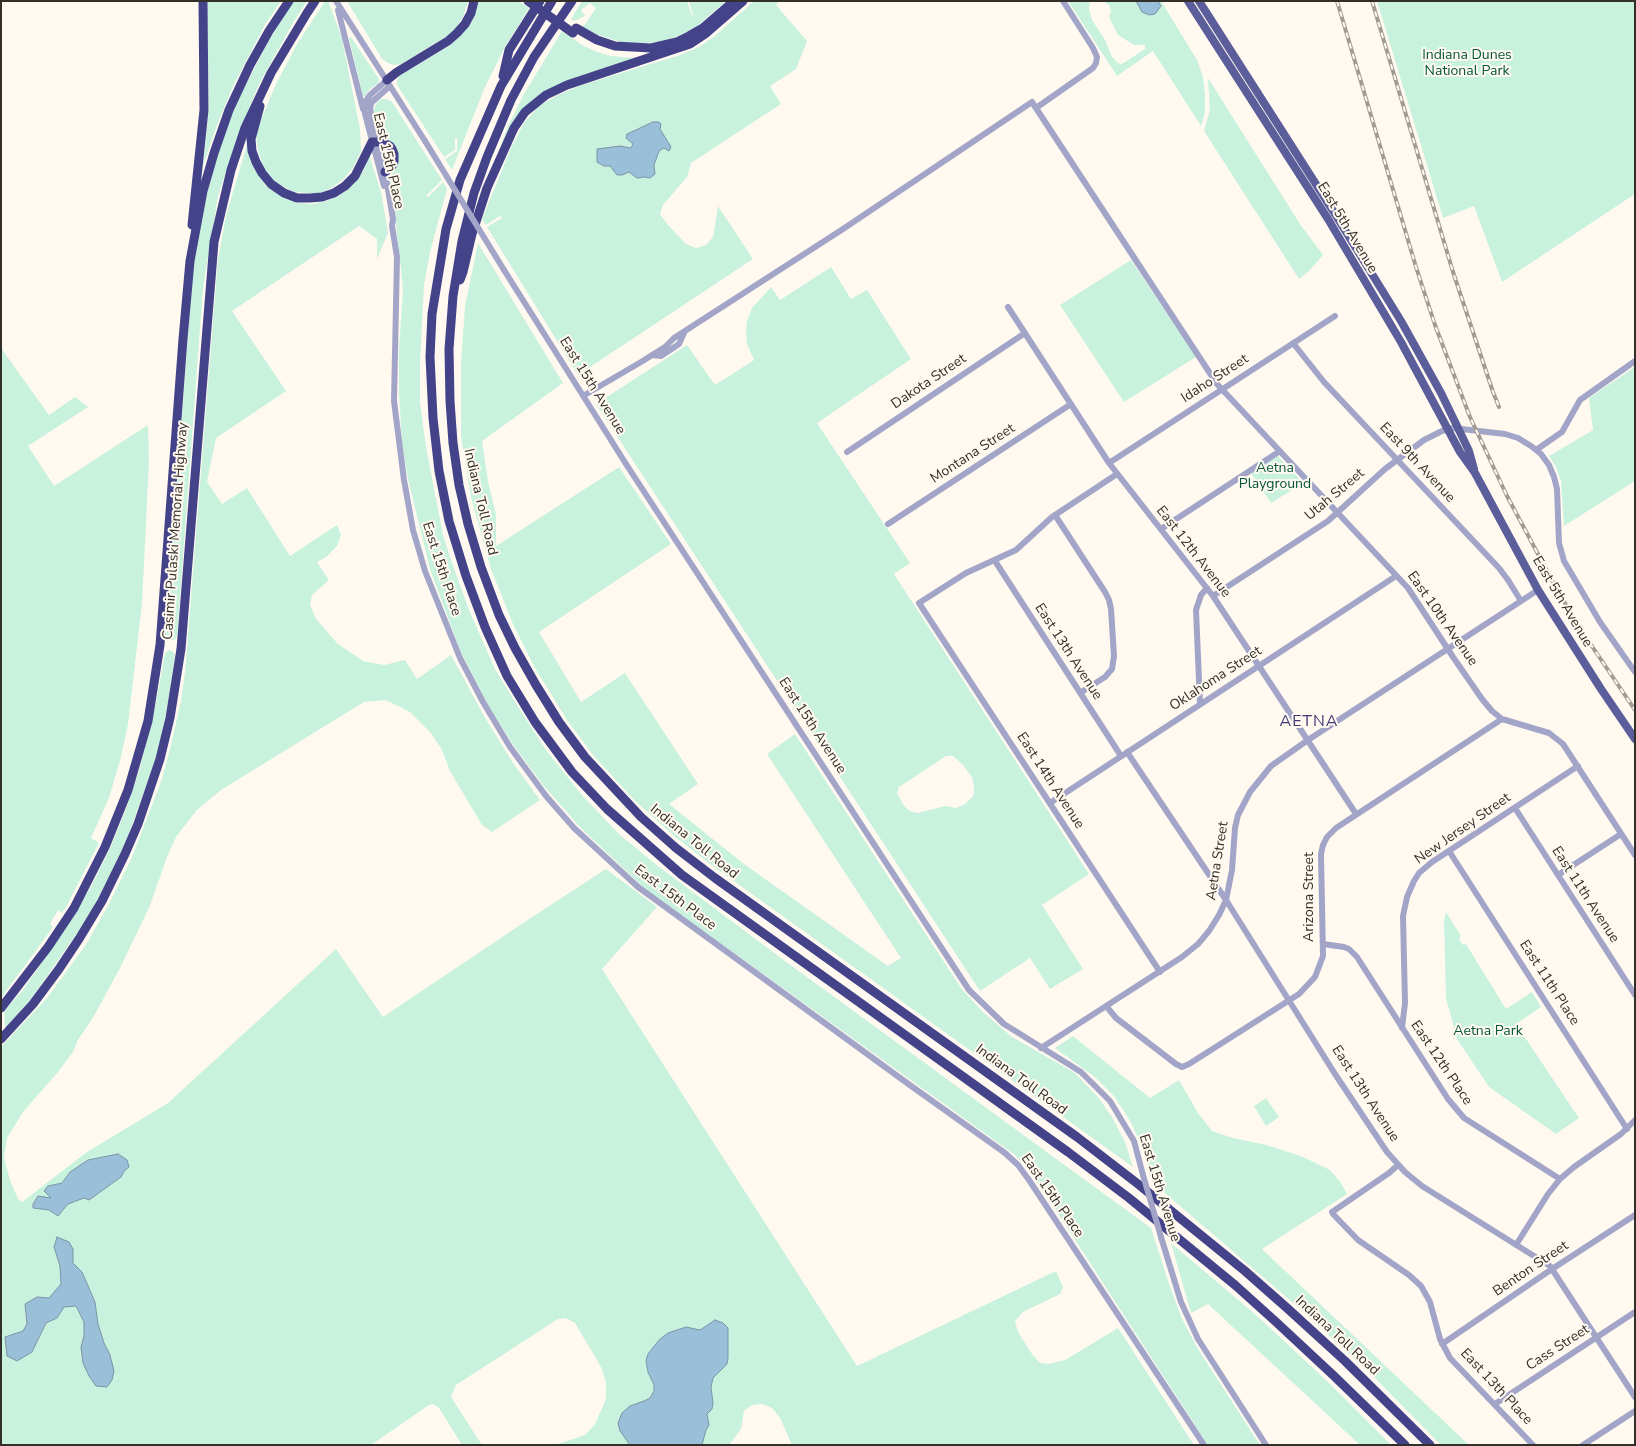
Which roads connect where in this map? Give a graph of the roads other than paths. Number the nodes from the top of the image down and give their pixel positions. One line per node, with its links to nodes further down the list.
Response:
1 (203, 1): 25 (highway)
2 (289, 1): 25 (highway, Casimir Pulaski Memorial Highway)
3 (315, 1): 17 (highway, Casimir Pulaski Memorial Highway)
4 (336, 1): 18 (street, East 15th Avenue); 21 (street)
5 (474, 1): 18 (highway)
6 (528, 1): 15 (highway, bridge)
7 (539, 1): 15 (highway); 19 (highway)
8 (552, 1): 19 (highway)
9 (572, 1): 26 (highway, Indiana Toll Road)
10 (734, 1): 15 (highway)
11 (743, 1): 16 (highway)
12 (1063, 1): 20 (street)
13 (1188, 1): 38 (main road, East 5th Avenue)
14 (1199, 1): 37 (main road, East 5th Avenue)
15 (574, 30): 16 (highway)
16 (673, 50): 26 (highway)
17 (271, 73): 22 (highway); 82 (highway, Casimir Pulaski Memorial Highway)
18 (389, 83): 21 (street, East 15th Place); 22 (street, East 15th Place); 35 (street, East 15th Avenue, bridge)
19 (500, 86): 99 (highway)
20 (1036, 108): 30 (street); 34 (street, East 10th Avenue)
21 (364, 110): 22 (street, East 15th Place)
22 (374, 142): 23 (street, East 15th Place); 23 (highway); 24 (street, East 15th Place)
23 (385, 172): 24 (street, East 15th Place)
24 (392, 226): 97 (street, East 15th Place)
25 (190, 261): 80 (highway, Casimir Pulaski Memorial Highway)
26 (453, 296): 100 (highway, Indiana Toll Road)
27 (1008, 307): 29 (street, East 12th Avenue)
28 (1335, 316): 31 (street, Idaho Street)
29 (1025, 333): 36 (street, East 12th Avenue); 41 (street, Dakota Street)
30 (683, 336): 32 (street); 32 (street)
31 (1293, 343): 34 (street, Idaho Street); 42 (street, East 9th Avenue)
32 (652, 356): 35 (street)
33 (1635, 361): 39 (street)
34 (1222, 389): 40 (street, East 10th Avenue); 43 (street, Idaho Street)
35 (583, 396): 83 (street, East 15th Avenue)
36 (1071, 404): 43 (street, East 12th Avenue); 48 (street, Montana Street)
37 (1458, 428): 38 (street, Utah Street); 39 (street, Utah Street); 44 (main road, East 5th Avenue)
38 (1448, 429): 42 (street, Utah Street); 44 (main road, East 5th Avenue)
39 (1536, 450): 58 (street)
40 (1280, 451): 46 (street, East 10th Avenue); 49 (street)
41 (847, 452)
42 (1397, 459): 46 (street, Utah Street); 55 (street, East 9th Avenue)
43 (1109, 463): 45 (street, East 12th Avenue)
44 (1475, 473): 53 (main road, East 5th Avenue)
45 (1117, 474): 47 (street); 49 (street, East 12th Avenue)
46 (1337, 513): 51 (street, East 10th Avenue); 54 (street, Utah Street)
47 (1055, 515): 50 (street); 59 (street)
48 (888, 524)
49 (1161, 529): 52 (street, East 12th Avenue)
50 (995, 561): 59 (street, East 13th Avenue); 67 (street, East 14th Avenue)
51 (1396, 576): 56 (street, East 10th Avenue); 57 (street, Oklahoma Street)
52 (1207, 588): 54 (street, East 12th Avenue); 60 (street)
53 (1538, 590): 55 (street, Aetna Street); 62 (main road, East 5th Avenue)
54 (1213, 596): 57 (street, East 12th Avenue)
55 (1521, 601): 56 (street, Aetna Street)
56 (1448, 650): 61 (street, East 10th Avenue); 63 (street, Aetna Street)
57 (1259, 666): 60 (street, Oklahoma Street); 63 (street, East 12th Avenue)
58 (1635, 672)
59 (1080, 693): 65 (street, East 13th Avenue)
60 (1200, 704): 64 (street, Oklahoma Street)
61 (1502, 719): 66 (street, East 10th Avenue); 69 (street, Arizona Street)
62 (1635, 739)
63 (1308, 740): 69 (street, East 12th Avenue); 74 (street, Aetna Street)
64 (1127, 752): 65 (street, Oklahoma Street); 74 (street, East 13th Avenue)
65 (1121, 756): 67 (street, Oklahoma Street)
66 (1578, 766): 68 (street, New Jersey Street); 70 (street, East 10th Avenue)
67 (1050, 802): 76 (street, East 14th Avenue)
68 (1515, 808): 71 (street, New Jersey Street); 73 (street, East 11th Avenue)
69 (1356, 814): 75 (street, Arizona Street)
70 (1621, 834): 72 (street, East 10th Avenue); 73 (street)
71 (1450, 851): 81 (street, New Jersey Street); 85 (street, East 11th Place)
72 (1635, 856)
73 (1558, 875): 77 (street, East 11th Avenue)
74 (1226, 900): 76 (street, Aetna Street); 78 (street, East 13th Avenue)
75 (1323, 944): 78 (street, Arizona Street); 81 (street, East 12th Place)
76 (1160, 972): 79 (street, Aetna Street)
77 (1635, 995)
78 (1289, 1000): 79 (street, Arizona Street); 86 (street, East 13th Avenue)
79 (1107, 1007): 83 (street, Aetna Street)
80 (2, 1008)
81 (1402, 1028): 87 (street, East 12th Place)
82 (1, 1039)
83 (1042, 1048): 98 (street, East 15th Avenue, bridge)
84 (1635, 1120): 85 (street)
85 (1627, 1129): 87 (street)
86 (1398, 1165): 89 (street, East 13th Avenue); 93 (street, East 13th Place)
87 (1560, 1179): 89 (street)
88 (1635, 1215): 90 (street, Benton Street)
89 (1516, 1245): 90 (street, East 13th Avenue)
90 (1552, 1269): 92 (street, East 13th Avenue); 93 (street, Benton Street)
91 (1635, 1312): 92 (street, Cass Street)
92 (1596, 1337): 94 (street, East 13th Avenue); 95 (street, Cass Street)
93 (1442, 1344): 95 (street, East 13th Place)
94 (1635, 1397)
95 (1494, 1404): 101 (street, East 13th Place)
96 (1635, 1411): 102 (street)
97 (1204, 1445)
98 (1266, 1445)
99 (1405, 1445)
100 (1430, 1445)
101 (1533, 1445)
102 (1583, 1445)

